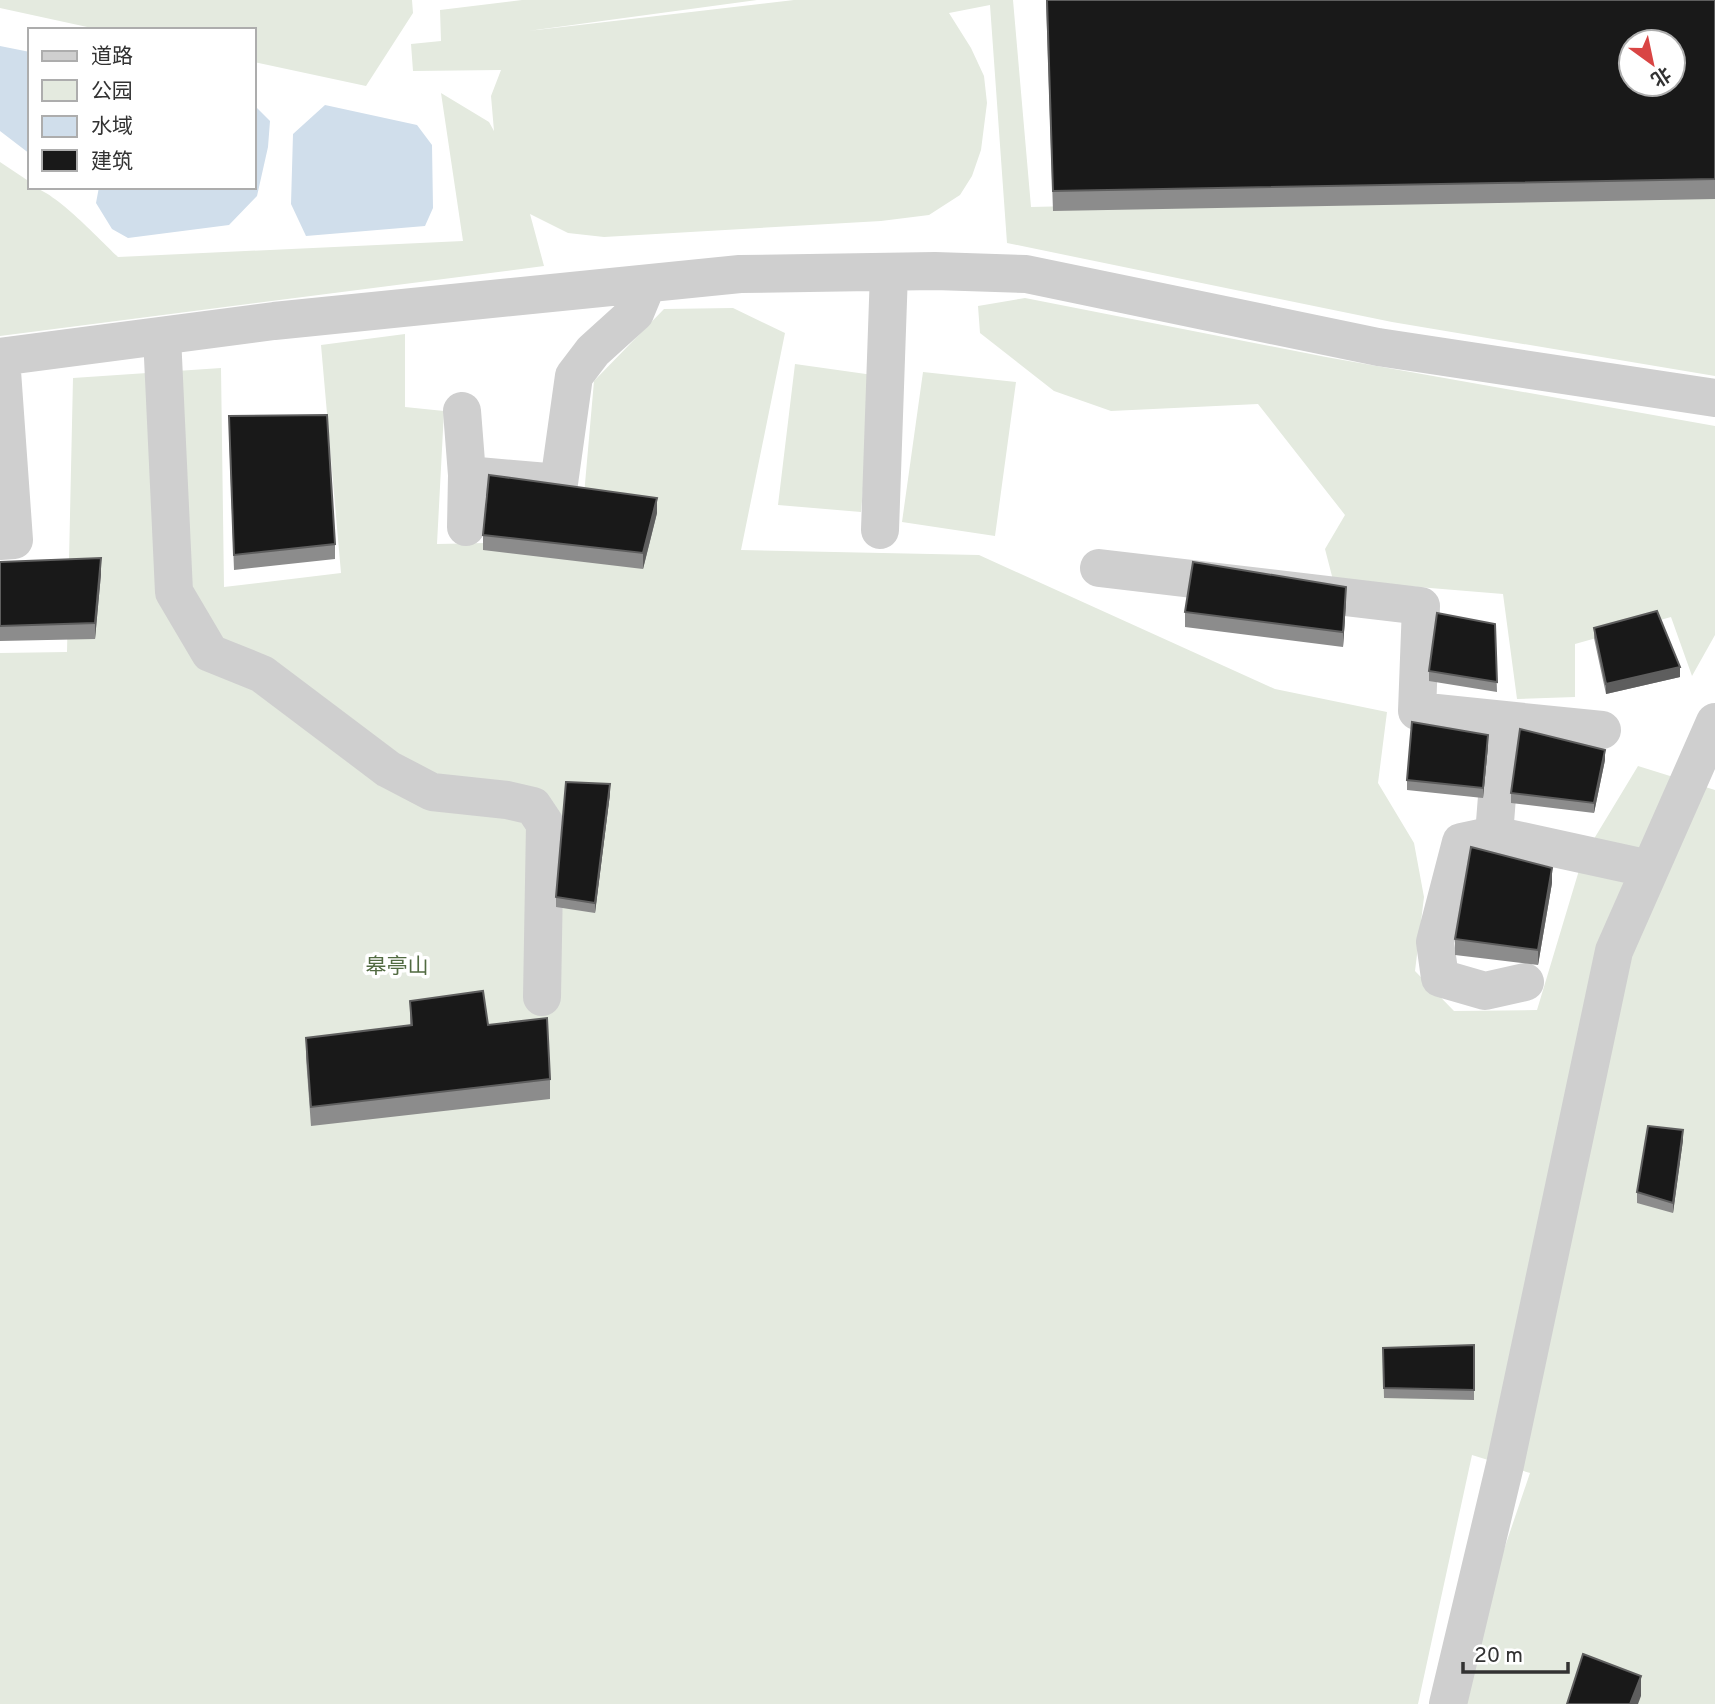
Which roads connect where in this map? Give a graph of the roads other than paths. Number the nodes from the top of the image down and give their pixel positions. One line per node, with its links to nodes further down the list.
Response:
1 (889, 272): 2 (street); 5 (street); 9 (street)
2 (647, 284): 3 (street); 7 (street)
3 (162, 336): 4 (street); 18 (street)
4 (0, 357): 10 (street)
5 (1715, 398)
6 (462, 411): 7 (street)
7 (467, 475): 8 (street)
8 (466, 527)
9 (880, 530)
10 (0, 541)
11 (1099, 568): 12 (street)
12 (1503, 720): 14 (street); 15 (street)
13 (1715, 722): 16 (street)
14 (1602, 730)
15 (1494, 835): 16 (street); 17 (street)
16 (1650, 869): 19 (street)
17 (1525, 982)
18 (542, 997)
19 (1448, 1704)

